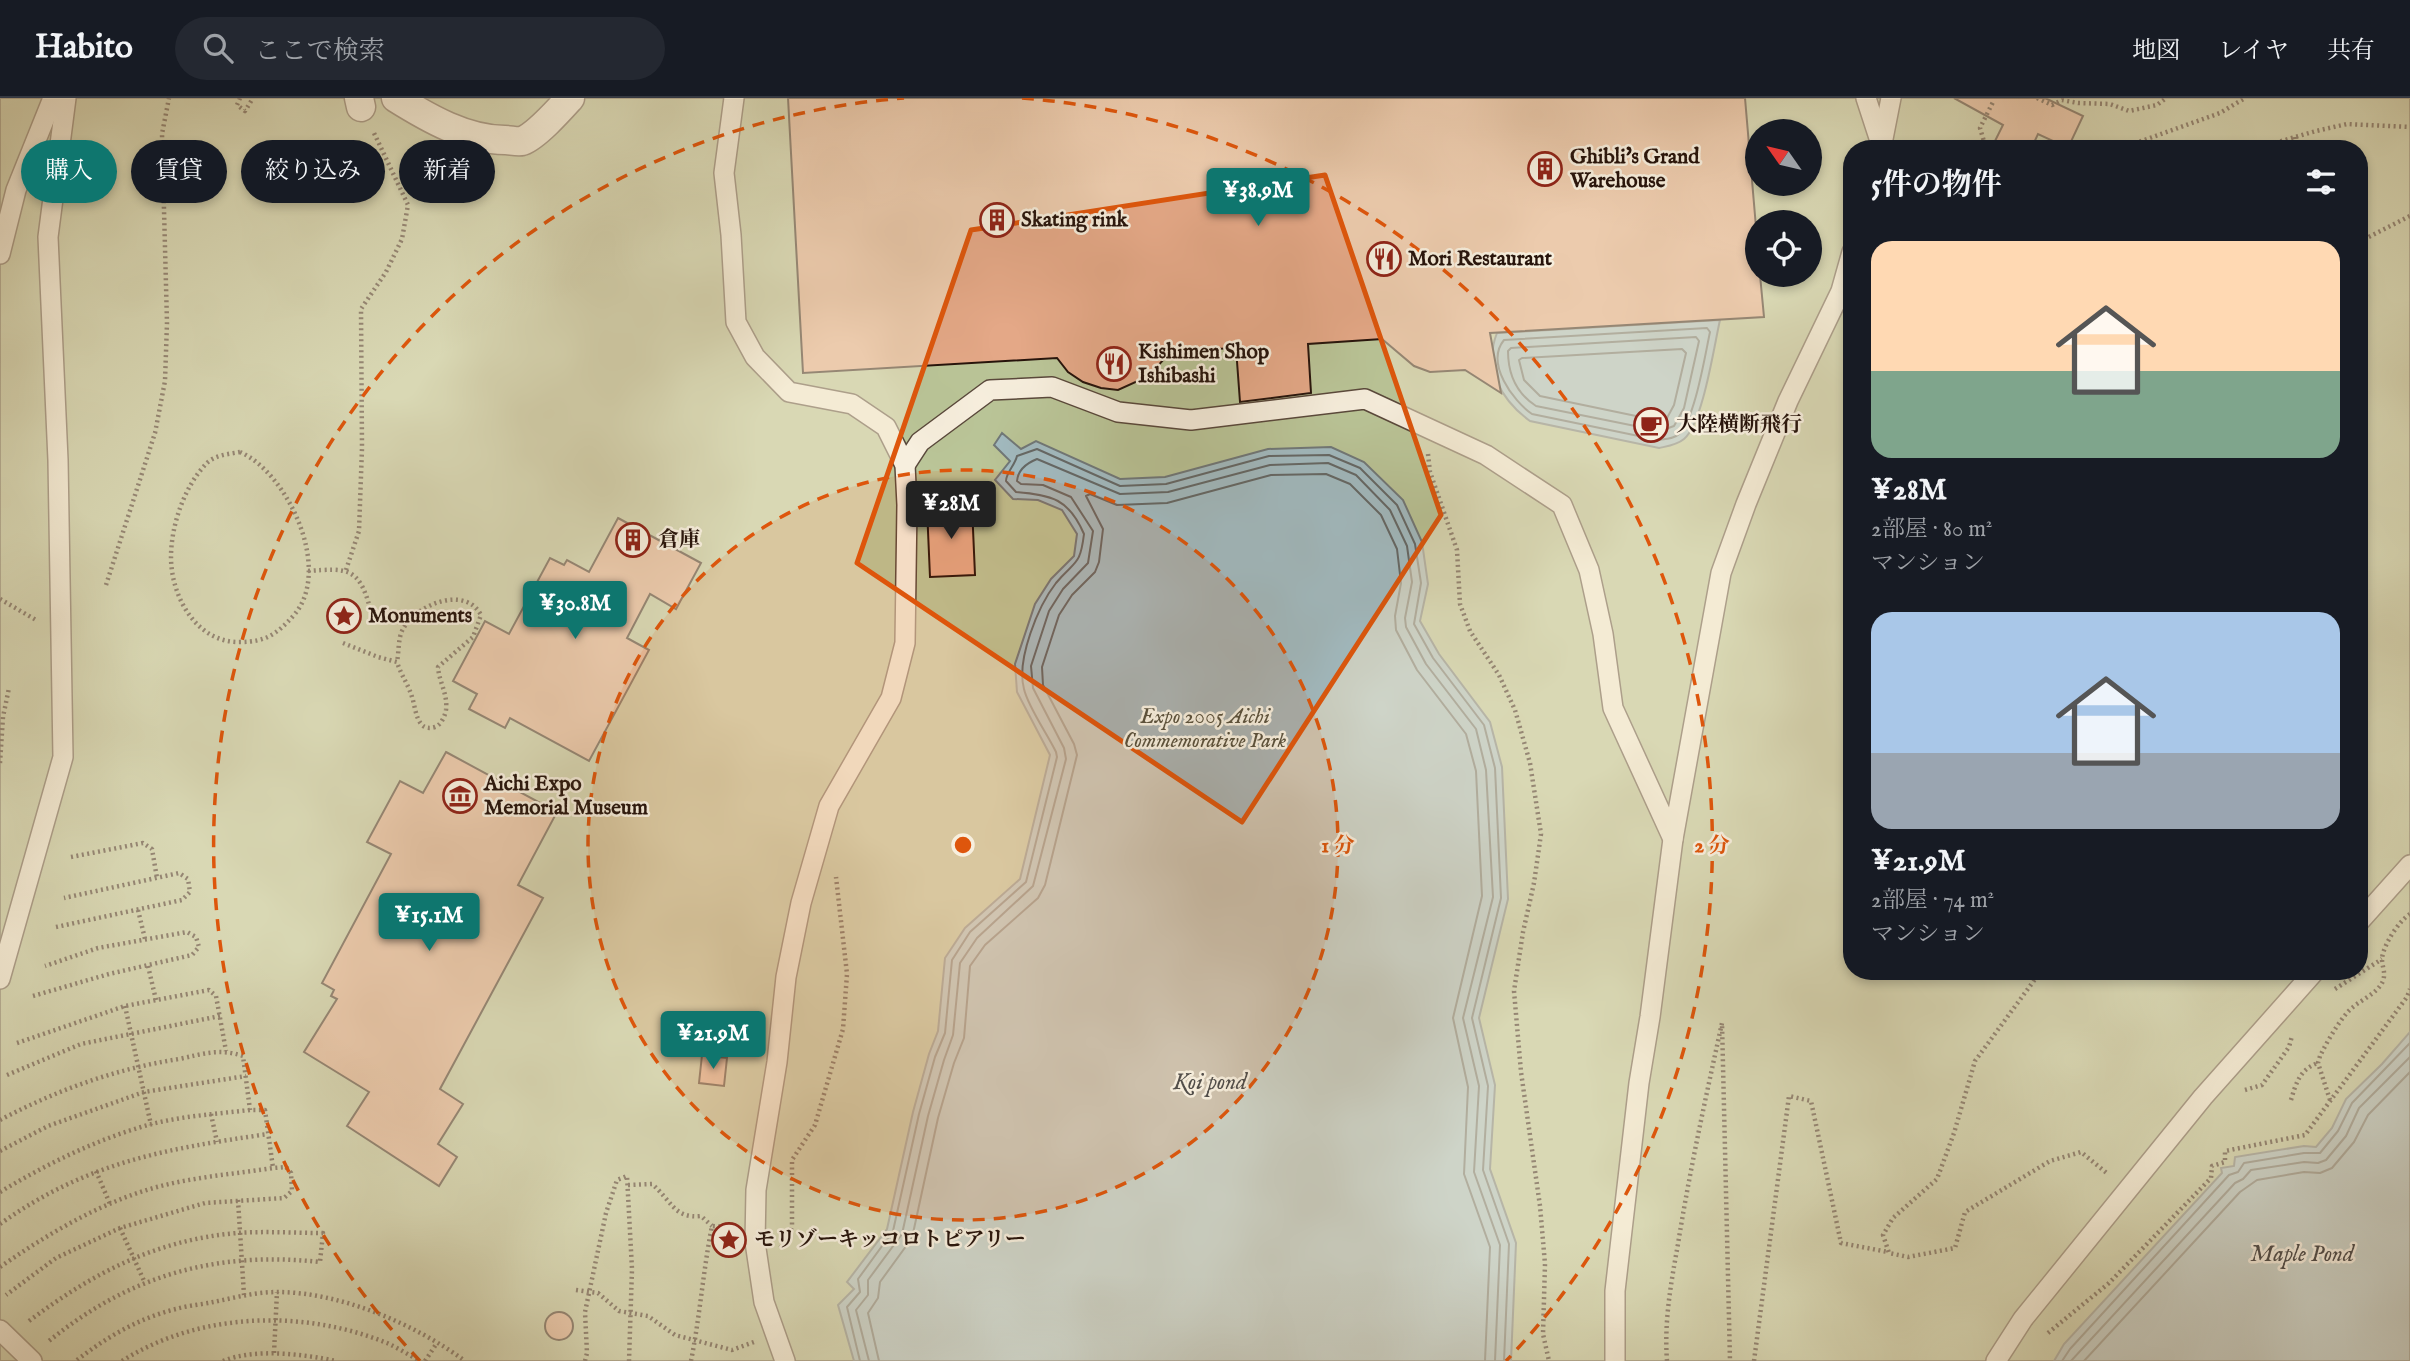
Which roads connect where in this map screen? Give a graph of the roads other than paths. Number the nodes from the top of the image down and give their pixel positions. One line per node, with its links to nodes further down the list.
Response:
1 (53, 98): 10 (lane)
2 (66, 98): 16 (lane)
3 (396, 98): 4 (street)
4 (570, 98)
5 (734, 98): 12 (lane)
6 (1867, 98): 8 (lane)
7 (1891, 98): 9 (lane)
8 (1879, 140)
9 (1882, 140)
10 (0, 254)
11 (1843, 281): 13 (lane)
12 (905, 465): 13 (lane); 20 (lane)
13 (1673, 839): 21 (lane)
14 (2410, 865): 15 (lane)
15 (2368, 912)
16 (0, 979)
17 (2307, 980): 22 (lane)
18 (0, 1330): 19 (lane)
19 (32, 1361)
20 (785, 1361)
21 (1615, 1361)
22 (1996, 1361)

